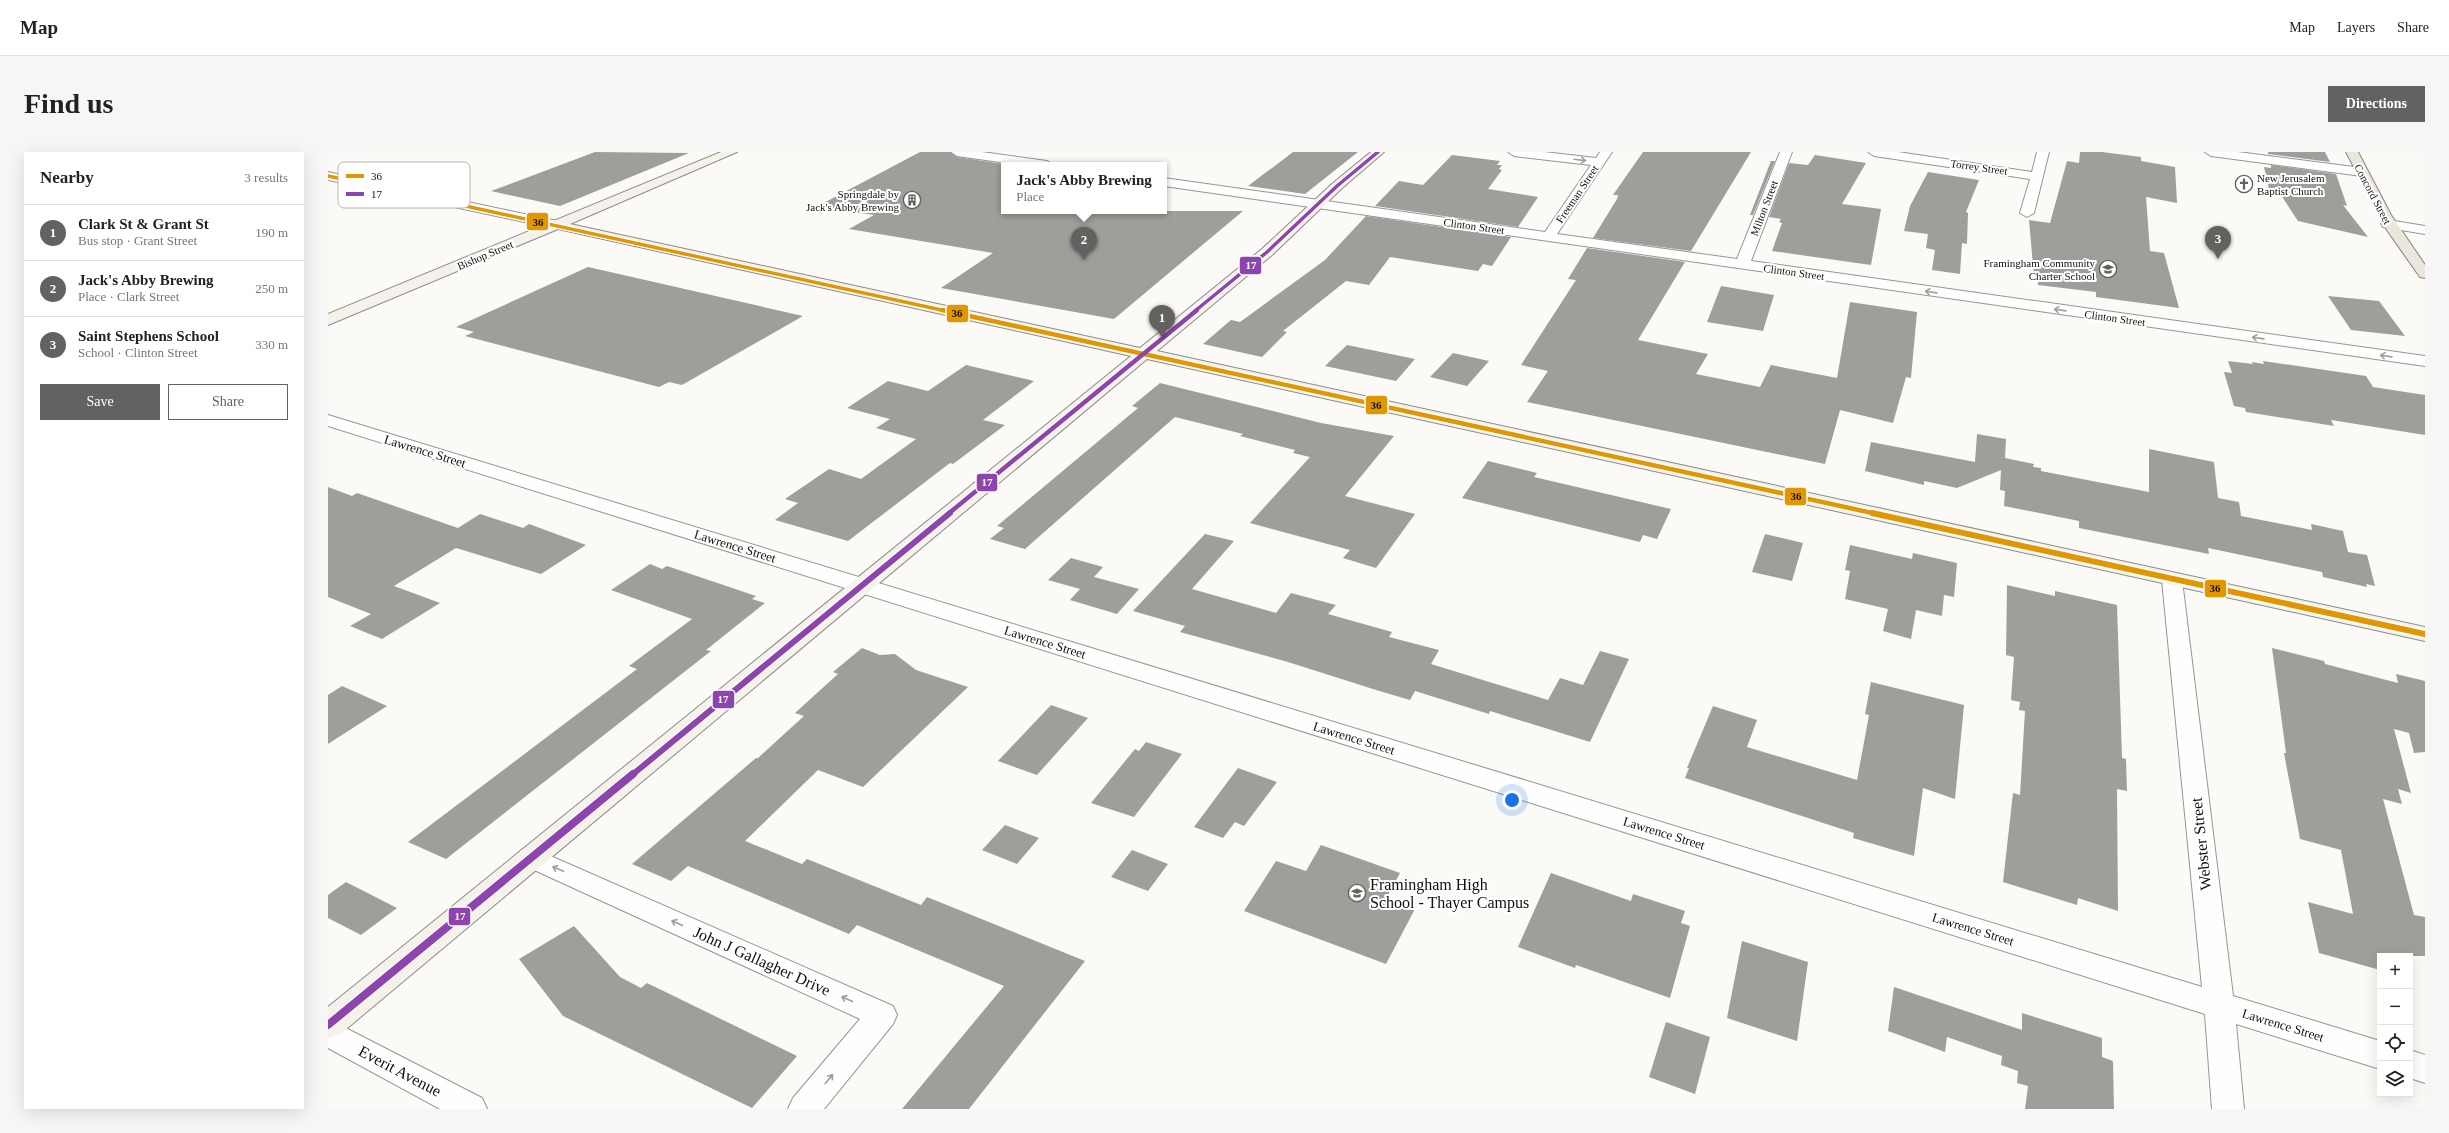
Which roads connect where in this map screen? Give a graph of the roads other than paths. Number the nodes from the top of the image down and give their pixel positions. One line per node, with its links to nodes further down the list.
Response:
1 (731, 152): 21 (street, Bishop Street)
2 (957, 152): 11 (street)
3 (1378, 152): 17 (street)
4 (1514, 152): 10 (street, one-way to 10)
5 (1786, 152): 24 (street, Milton Street)
6 (1874, 152): 14 (street, Torrey Street)
7 (2043, 152): 14 (street)
8 (2211, 152): 12 (street)
9 (2352, 152): 12 (main road, Concord Street)
10 (1602, 157): 23 (street, Freeman Street)
11 (1026, 162)
12 (2362, 172): 20 (main road, Concord Street)
13 (328, 176): 15 (street)
14 (2035, 176): 19 (street)
15 (338, 178)
16 (1167, 182): 17 (street, Clinton Street)
17 (1318, 204): 23 (street, Clinton Street); 27 (street)
18 (470, 206): 21 (street)
19 (2027, 213)
20 (2388, 224): 22 (street); 25 (main road, Concord Street)
21 (557, 225): 26 (street, Bishop Street); 27 (street)
22 (2425, 230)
23 (1548, 237): 24 (street, Clinton Street)
24 (1742, 265): 28 (street, Clinton Street, one-way to 24)
25 (2425, 274)
26 (328, 320)
27 (1142, 355): 30 (street); 31 (street)
28 (2425, 361)
29 (328, 420): 31 (street, Lawrence Street)
30 (2172, 580): 32 (street); 34 (street, Webster Street)
31 (862, 585): 33 (street); 34 (street, Lawrence Street)
32 (2425, 634)
33 (530, 857): 35 (street); 41 (street, John J Gallagher Drive, one-way to 33)
34 (2219, 1005): 37 (street, Lawrence Street); 42 (street, Webster Street)
35 (328, 1025)
36 (328, 1032): 40 (street, Everit Avenue)
37 (2377, 1054)
38 (2413, 1065): 39 (street)
39 (2425, 1069)
40 (471, 1109)
41 (804, 1109)
42 (2228, 1109)

